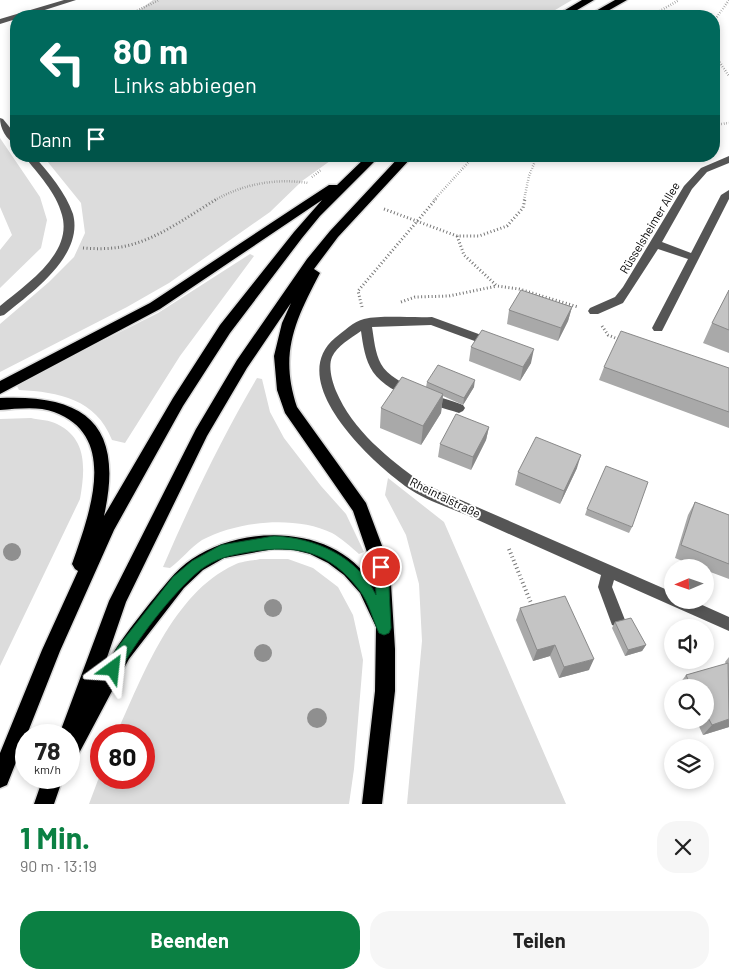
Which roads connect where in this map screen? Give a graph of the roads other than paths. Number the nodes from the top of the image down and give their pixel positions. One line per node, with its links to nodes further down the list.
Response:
1 (72, 0): 4 (street)
2 (589, 0): 5 (highway)
3 (622, 0): 6 (highway)
4 (40, 10)
5 (571, 10)
6 (603, 10)
7 (0, 122): 8 (street)
8 (10, 134)
9 (729, 159): 16 (street, Rüsselsheimer Allee)
10 (34, 162): 18 (street)
11 (368, 162): 13 (highway)
12 (401, 162): 15 (highway)
13 (356, 174): 23 (highway); 32 (highway)
14 (729, 193): 17 (street)
15 (334, 234): 31 (highway); 33 (highway)
16 (656, 244): 17 (street); 19 (street, Rüsselsheimer Allee)
17 (695, 258): 21 (street)
18 (0, 312)
19 (594, 312)
20 (365, 323): 22 (street); 25 (street); 26 (street, Rheintalstraße)
21 (658, 328)
22 (504, 348)
23 (0, 388)
24 (0, 404): 32 (highway)
25 (459, 408)
26 (609, 571): 27 (street, Rheintalstraße); 29 (street)
27 (664, 596)
28 (695, 609): 30 (street, Rheintalstraße)
29 (617, 620)
30 (729, 624)
31 (384, 628): 34 (highway); 36 (highway)
32 (51, 650): 35 (highway)
33 (73, 724)
34 (80, 731)
35 (0, 778)
36 (372, 804)

